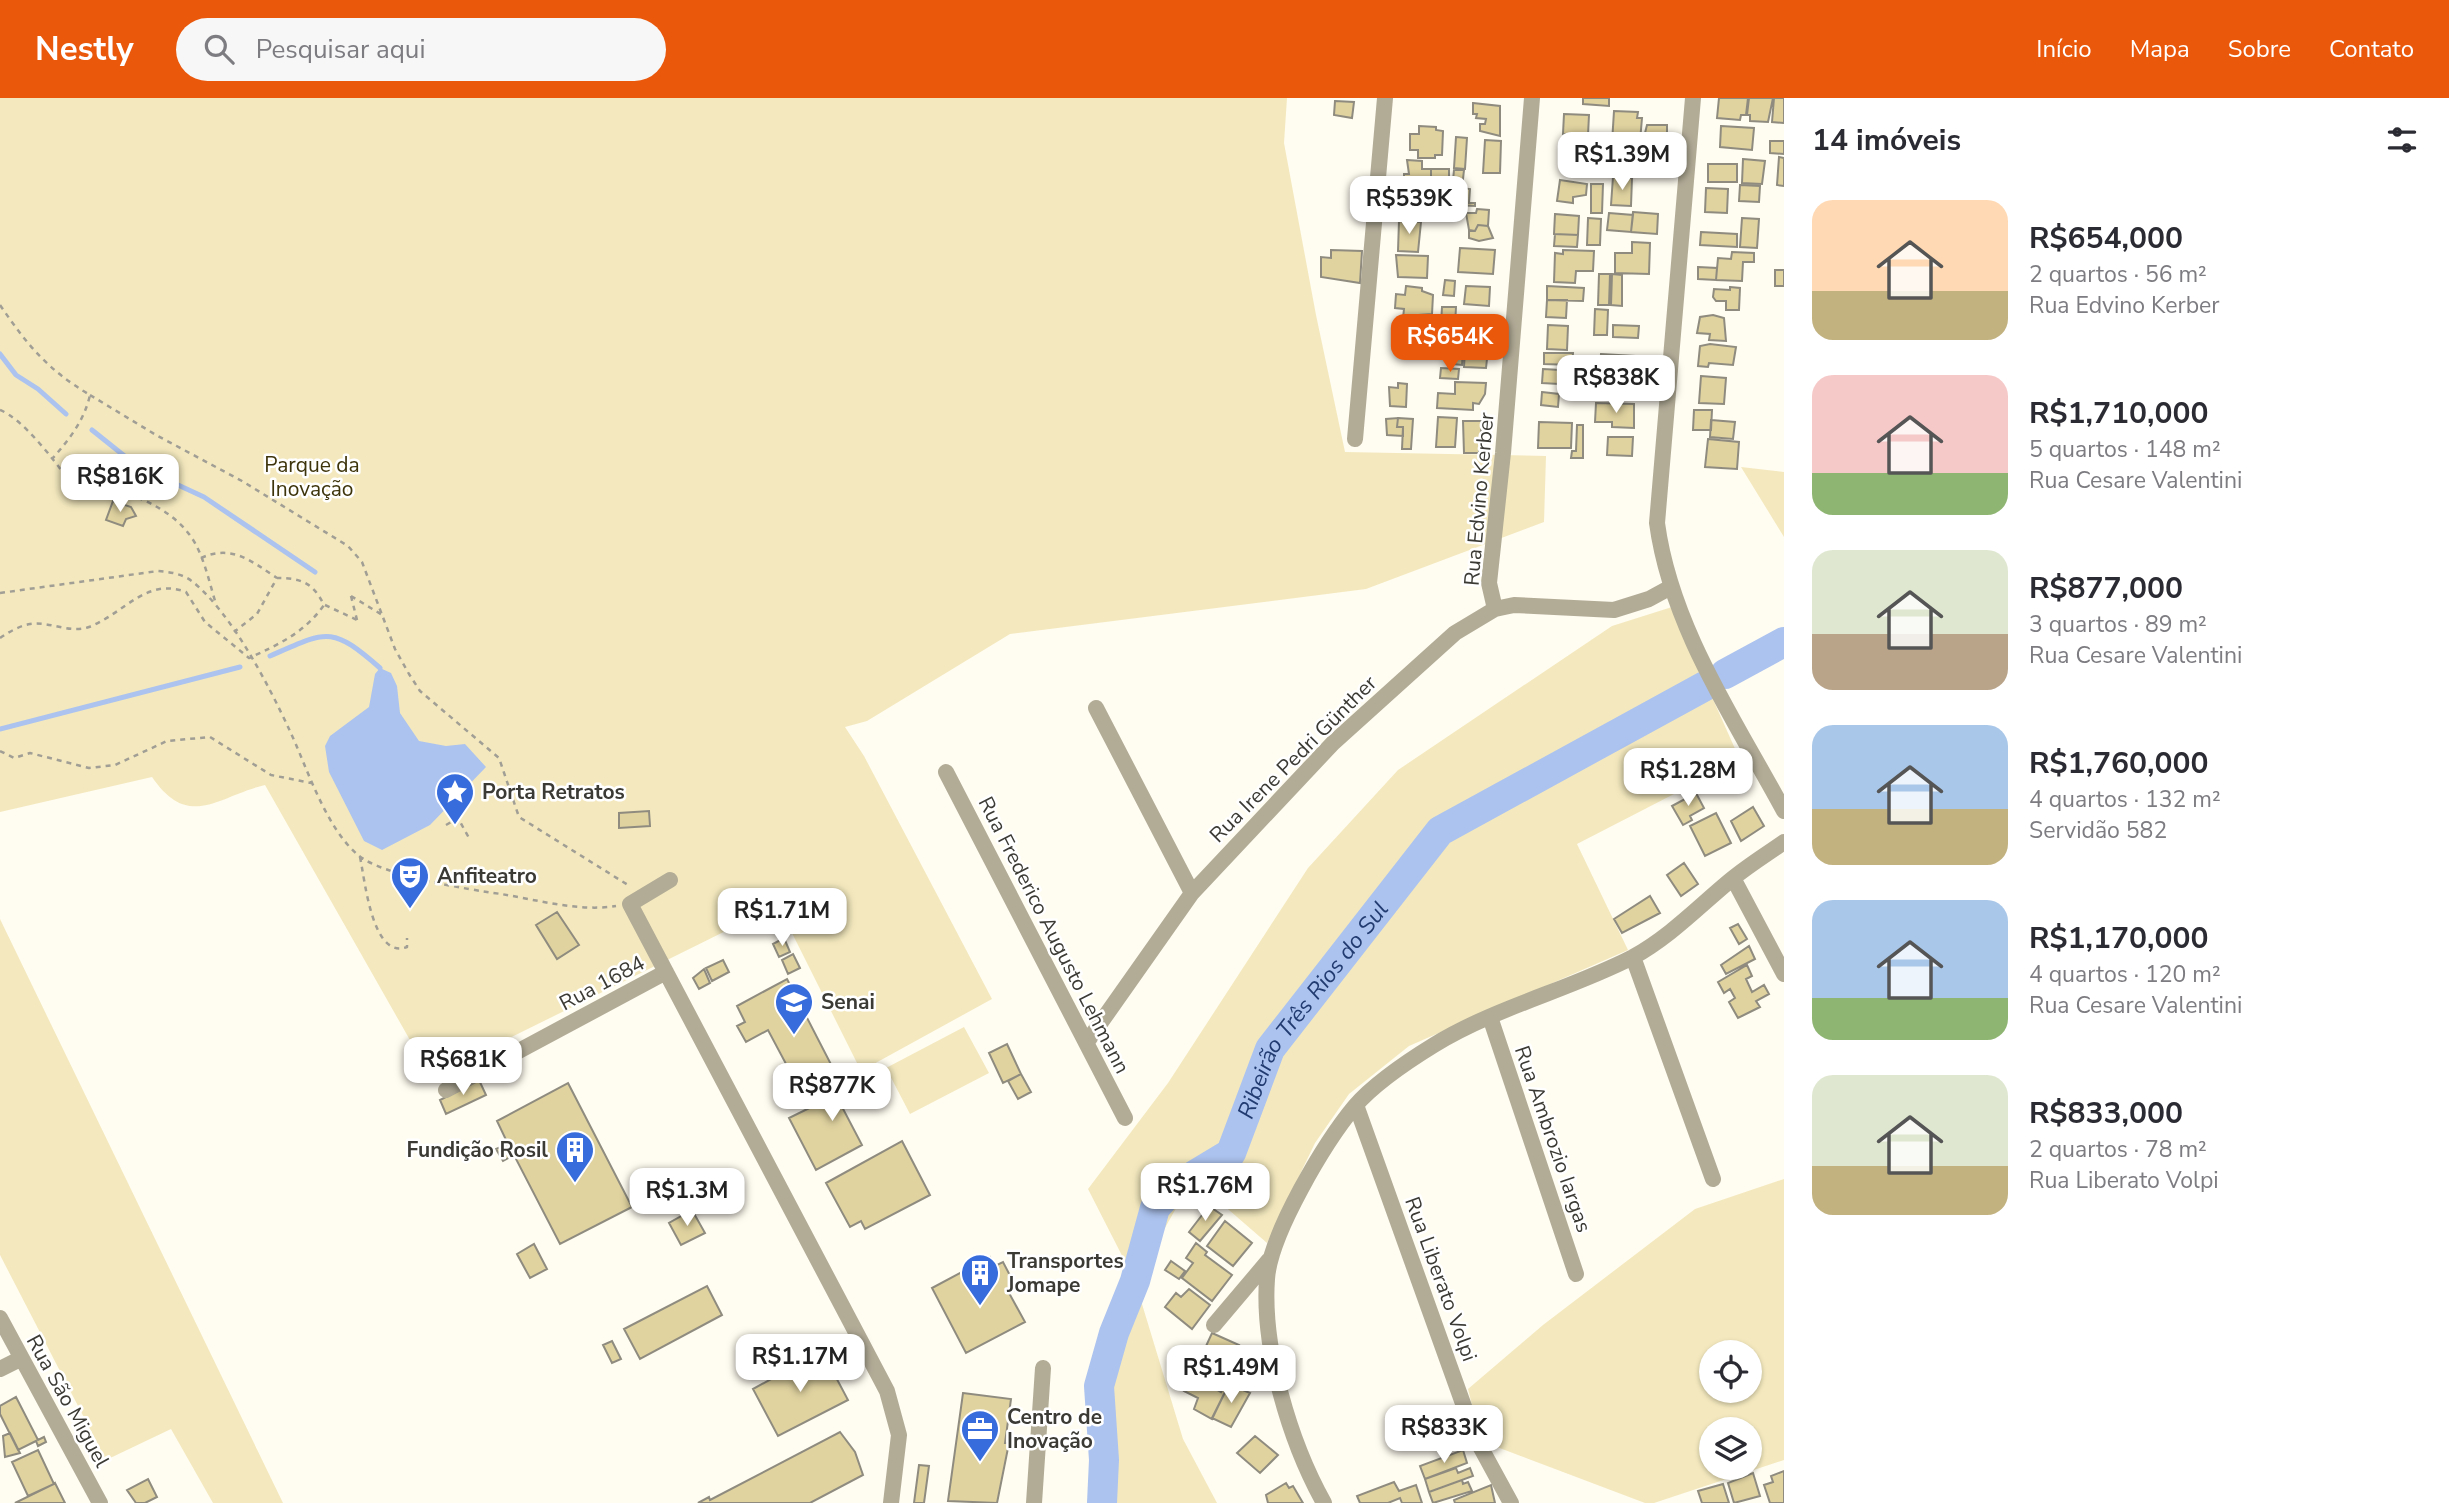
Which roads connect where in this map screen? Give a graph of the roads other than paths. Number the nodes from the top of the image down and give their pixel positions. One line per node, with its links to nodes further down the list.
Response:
1 (1385, 98): 4 (street)
2 (1532, 98): 6 (street, Rua Edvino Kerber)
3 (1693, 98): 5 (street)
4 (1355, 439)
5 (1671, 587): 6 (street, Rua Irene Pedri Günther); 9 (street)
6 (1495, 609): 13 (street, Rua Irene Pedri Günther)
7 (1097, 708): 13 (street)
8 (946, 772): 18 (street, Rua Frederico Augusto Lehmann)
9 (1784, 811)
10 (1784, 842): 11 (street)
11 (1732, 878): 14 (street); 16 (street)
12 (670, 880): 15 (street)
13 (1192, 893): 18 (street, Rua Irene Pedri Günther)
14 (1633, 957): 17 (street); 22 (street)
15 (666, 972): 19 (street, Rua 1684); 31 (street)
16 (1784, 974)
17 (1490, 1017): 20 (street); 24 (street, Rua Ambrozio Iargas)
18 (1087, 1042): 21 (street, Rua Frederico Augusto Lehmann)
19 (446, 1090)
20 (1356, 1105): 23 (street); 34 (street, Rua Liberato Volpi)
21 (1125, 1118)
22 (1713, 1179)
23 (1270, 1258): 26 (street); 33 (street)
24 (1576, 1274)
25 (0, 1318): 27 (street, Rua São Miguel)
26 (1214, 1325)
27 (20, 1359): 29 (street); 30 (street, Rua São Miguel)
28 (1044, 1368): 32 (street)
29 (0, 1369)
30 (100, 1503)
31 (891, 1503)
32 (1034, 1503)
33 (1324, 1503)
34 (1511, 1503)

